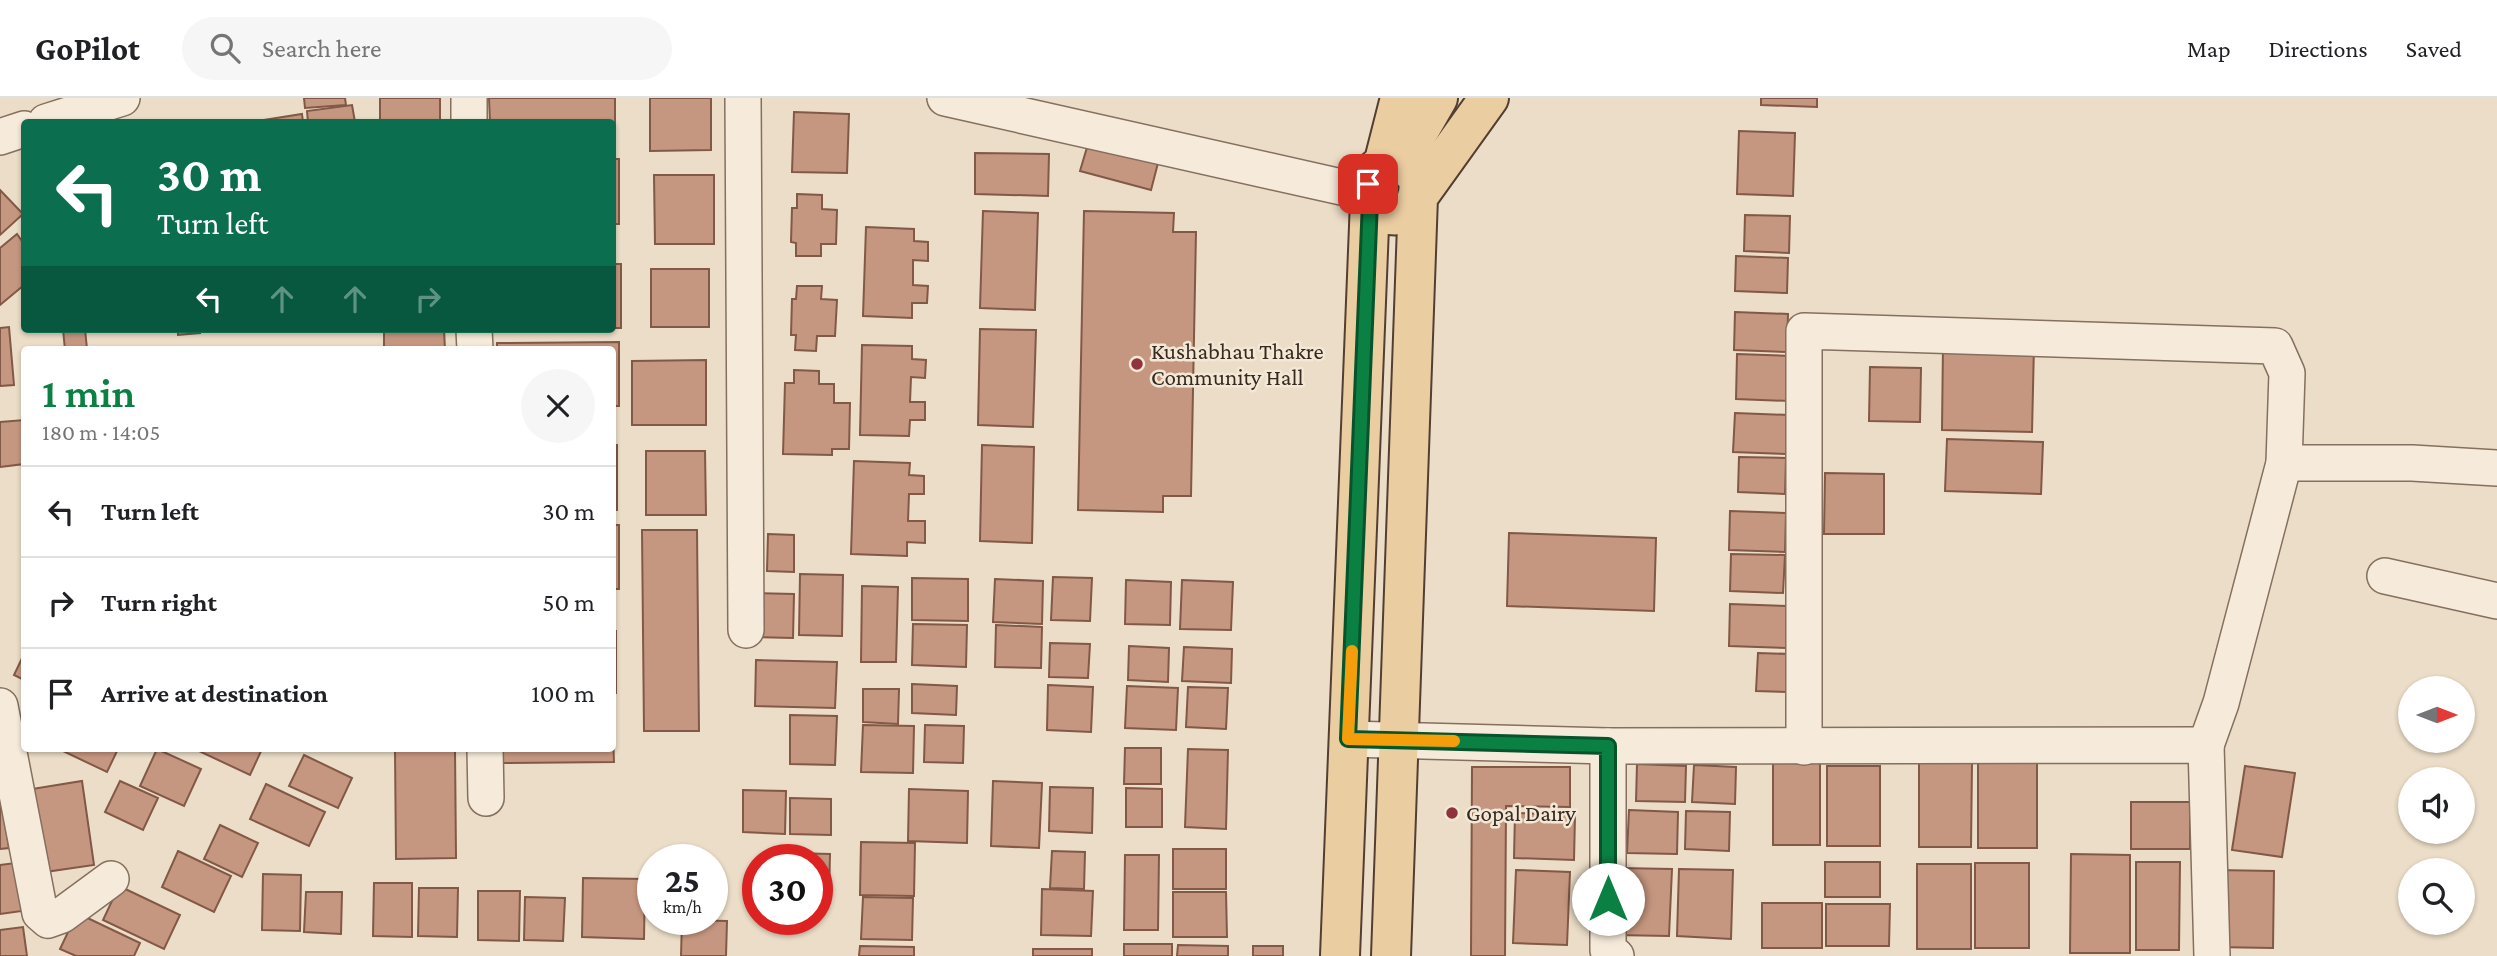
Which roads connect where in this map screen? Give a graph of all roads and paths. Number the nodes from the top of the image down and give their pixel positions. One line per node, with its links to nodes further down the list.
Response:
1 (122, 98): 8 (street)
2 (469, 98): 9 (street)
3 (743, 98): 20 (street)
4 (945, 98): 12 (street)
5 (1400, 98): 12 (main road)
6 (1438, 98): 12 (main road)
7 (1489, 98): 13 (main road)
8 (56, 119)
9 (469, 119)
10 (21, 131): 11 (street)
11 (0, 137)
12 (1380, 181): 13 (main road); 15 (main road)
13 (1418, 197): 14 (main road)
14 (1411, 380): 15 (main road); 23 (main road)
15 (1363, 381): 22 (main road)
16 (2284, 463): 17 (street); 24 (street); 26 (street)
17 (2497, 468)
18 (2385, 576): 19 (street)
19 (2497, 601)
20 (746, 630)
21 (0, 706): 29 (street)
22 (1348, 739): 23 (street); 30 (main road)
23 (1400, 739): 25 (street); 31 (main road)
24 (2207, 745): 26 (street); 33 (street)
25 (1608, 746): 26 (street); 32 (street)
26 (1804, 747)
27 (485, 752): 28 (street)
28 (486, 798)
29 (111, 879)
30 (1340, 956)
31 (1391, 956)
32 (1616, 956)
33 (2212, 956)

